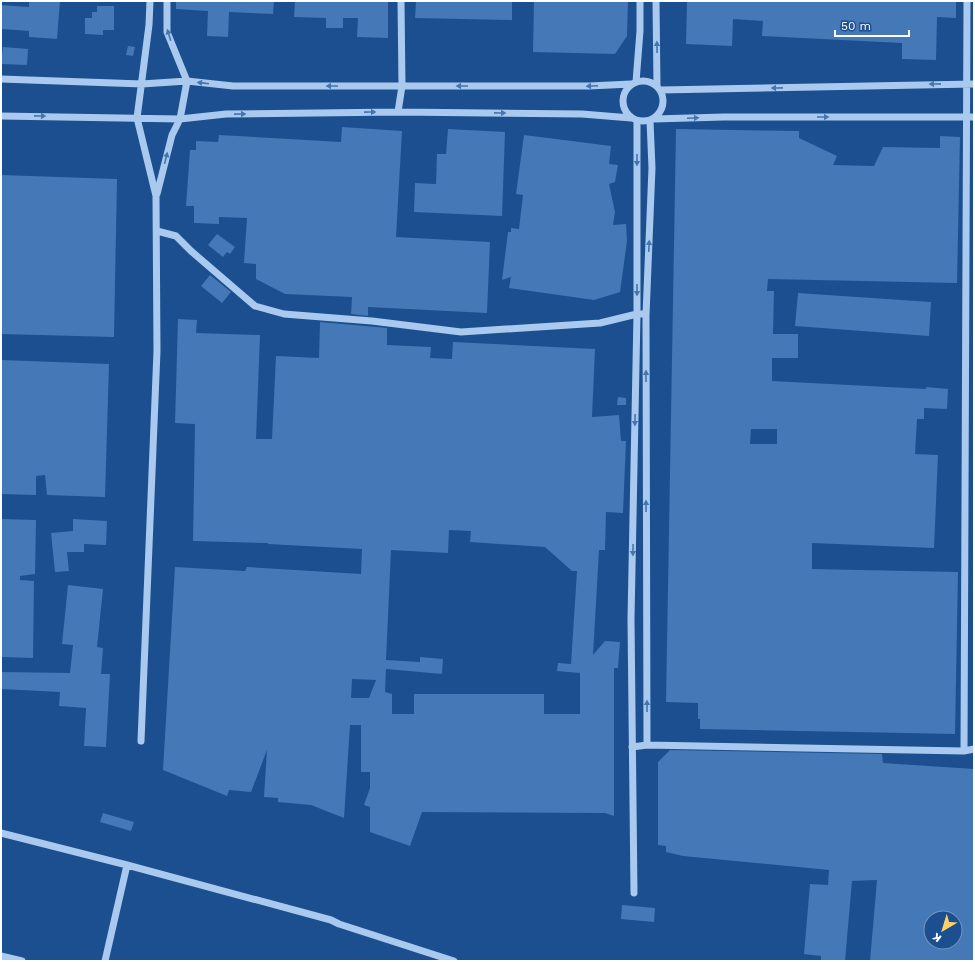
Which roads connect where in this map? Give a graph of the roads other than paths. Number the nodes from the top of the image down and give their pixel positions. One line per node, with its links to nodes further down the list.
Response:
1 (150, 1): 10 (street)
2 (167, 1): 8 (street, one-way to 2)
3 (401, 1): 12 (street)
4 (640, 1): 9 (street)
5 (656, 1): 13 (street, one-way to 5)
6 (968, 1): 11 (street)
7 (1, 79): 10 (street)
8 (187, 81): 10 (street); 12 (street, one-way to 8); 18 (street)
9 (634, 83): 12 (street, one-way to 12); 13 (street); 19 (street)
10 (142, 84): 17 (street)
11 (970, 84): 13 (street, one-way to 13); 16 (street)
12 (402, 86): 14 (street)
13 (659, 88): 20 (street)
14 (398, 112): 18 (street, one-way to 14); 19 (street, one-way to 19)
15 (1, 116): 17 (street, one-way to 17)
16 (970, 117): 20 (street, one-way to 16); 29 (street)
17 (137, 118): 18 (street); 21 (street)
18 (180, 119): 21 (street, one-way to 18)
19 (634, 119): 20 (street); 23 (street, one-way to 23)
20 (652, 120): 24 (street, one-way to 20)
21 (156, 196): 22 (street)
22 (156, 231): 23 (street); 25 (street)
23 (637, 314): 24 (street); 27 (street, one-way to 27)
24 (646, 315): 26 (street, one-way to 24)
25 (141, 741)
26 (647, 745): 27 (street); 29 (street)
27 (632, 746): 32 (street)
28 (974, 749): 29 (street)
29 (964, 751)
30 (1, 833): 31 (street)
31 (127, 865): 35 (street); 36 (street)
32 (634, 893)
33 (1, 956): 34 (street)
34 (22, 961)
35 (105, 961)
36 (454, 961)

